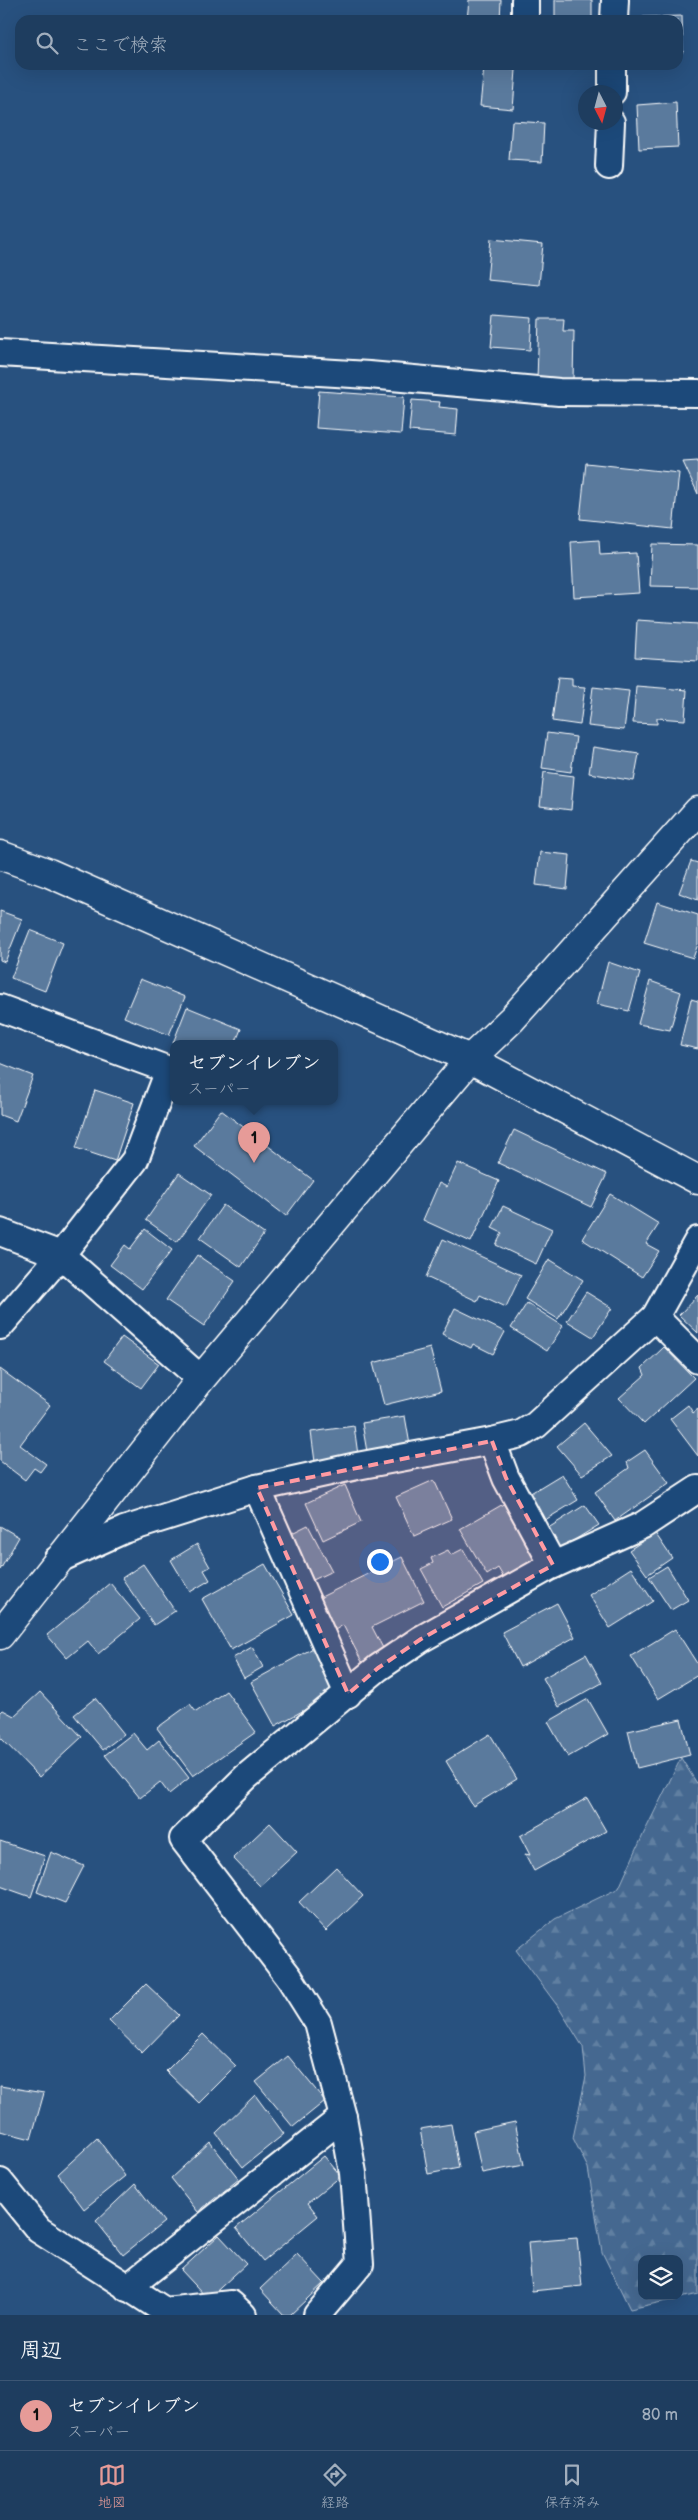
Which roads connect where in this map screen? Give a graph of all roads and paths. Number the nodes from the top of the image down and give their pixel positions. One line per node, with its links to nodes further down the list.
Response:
1 (525, 0): 3 (street)
2 (615, 0): 4 (street)
3 (524, 15)
4 (614, 15)
5 (611, 130): 6 (street)
6 (609, 166)
7 (0, 353): 8 (street)
8 (698, 393)
9 (698, 811): 12 (street)
10 (0, 855): 12 (street)
11 (0, 1008): 16 (street)
12 (470, 1059): 13 (street); 20 (street)
13 (698, 1180)
14 (0, 1232): 16 (street)
15 (698, 1240): 17 (street)
16 (61, 1255): 18 (street); 20 (street)
17 (655, 1318): 19 (street); 21 (street)
18 (0, 1326)
19 (698, 1360)
20 (201, 1380): 24 (street)
21 (492, 1442): 22 (street); 25 (street)
22 (257, 1488): 24 (street); 27 (street)
23 (698, 1489): 25 (street)
24 (57, 1560): 26 (street)
25 (553, 1565): 27 (street)
26 (0, 1634)
27 (348, 1694): 28 (street)
28 (343, 2117): 30 (street); 32 (street)
29 (0, 2182): 30 (street)
30 (127, 2288): 31 (street)
31 (243, 2315)
32 (317, 2315)

